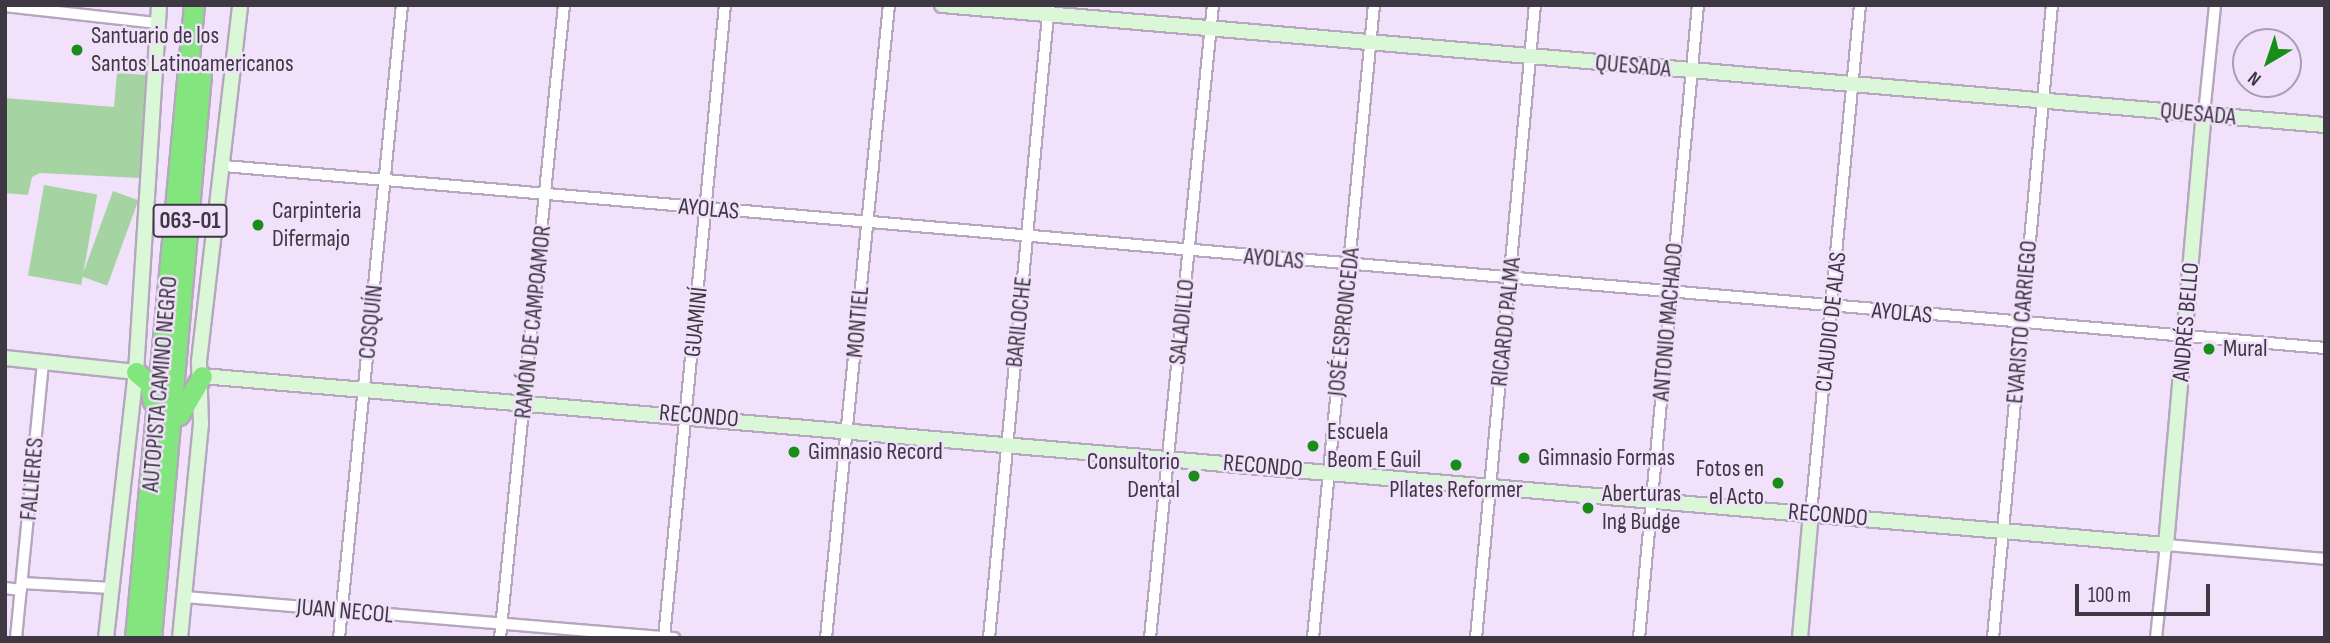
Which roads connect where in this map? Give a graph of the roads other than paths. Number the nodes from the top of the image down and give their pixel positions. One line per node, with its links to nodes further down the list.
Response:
1 (159, 5): 19 (street)
2 (194, 5): 50 (highway, AUTOPISTA CAMINO NEGRO / 063-01)
3 (207, 5): 50 (highway, AUTOPISTA CAMINO NEGRO / 063-01)
4 (240, 5): 28 (street)
5 (402, 5): 29 (street, COSQUÍN)
6 (564, 5): 30 (street, RAMÓN DE CAMPOAMOR)
7 (725, 5): 31 (street, GUAMINÍ)
8 (889, 5): 32 (street, MONTIEL)
9 (942, 5): 18 (street, QUESADA)
10 (1213, 5): 20 (street, SALADILLO)
11 (1374, 5): 21 (street, JOSÉ ESPRONCEDA)
12 (1535, 5): 22 (street, RICARDO PALMA)
13 (1698, 5): 23 (street, ANTONIO MACHADO)
14 (1860, 5): 24 (street, CLAUDIO DE ALAS)
15 (2052, 5): 25 (street, EVARISTO CARRIEGO)
16 (2215, 5): 26 (street, ANDRÉS BELLO)
17 (5, 6): 19 (street)
18 (1049, 10): 20 (street, QUESADA); 33 (street, BARILOCHE)
19 (157, 23): 44 (street)
20 (1211, 29): 21 (street, QUESADA); 34 (street, SALADILLO)
21 (1370, 43): 22 (street, QUESADA); 35 (street, JOSÉ ESPRONCEDA)
22 (1530, 56): 23 (street, QUESADA); 36 (street, RICARDO PALMA)
23 (1691, 71): 24 (street, QUESADA); 37 (street, ANTONIO MACHADO)
24 (1854, 88): 25 (street, QUESADA); 38 (street, CLAUDIO DE ALAS)
25 (2043, 101): 26 (street, QUESADA); 39 (street, EVARISTO CARRIEGO)
26 (2204, 114): 27 (street, QUESADA); 40 (street, ANDRÉS BELLO)
27 (2325, 125)
28 (224, 166): 29 (street, AYOLAS); 45 (street)
29 (385, 182): 30 (street, AYOLAS); 46 (street, COSQUÍN)
30 (546, 196): 31 (street, AYOLAS); 47 (street, RAMÓN DE CAMPOAMOR)
31 (708, 210): 32 (street, AYOLAS); 48 (street, GUAMINÍ)
32 (867, 221): 33 (street, AYOLAS); 49 (street, MONTIEL)
33 (1028, 238): 34 (street, AYOLAS); 51 (street, BARILOCHE)
34 (1189, 252): 35 (street, AYOLAS); 52 (street, SALADILLO)
35 (1350, 265): 36 (street, AYOLAS); 53 (street, JOSÉ ESPRONCEDA)
36 (1511, 278): 37 (street, AYOLAS); 54 (street, RICARDO PALMA)
37 (1672, 292): 38 (street, AYOLAS); 55 (street, ANTONIO MACHADO)
38 (1833, 307): 39 (street, AYOLAS); 56 (street, CLAUDIO DE ALAS)
39 (2022, 324): 40 (street, AYOLAS); 57 (street, EVARISTO CARRIEGO)
40 (2184, 339): 41 (street, AYOLAS); 58 (street, ANDRÉS BELLO)
41 (2325, 348)
42 (5, 358): 43 (street)
43 (43, 362): 44 (street); 60 (street, FALLIERES)
44 (136, 372): 50 (highway); 62 (street)
45 (202, 376): 46 (street, RECONDO); 50 (highway); 63 (street)
46 (364, 386): 47 (street, RECONDO); 64 (street, COSQUÍN)
47 (525, 400): 48 (street, RECONDO); 65 (street, RAMÓN DE CAMPOAMOR)
48 (686, 415): 49 (street, RECONDO); 66 (street, GUAMINÍ)
49 (848, 429): 51 (street, RECONDO); 74 (street, MONTIEL)
50 (165, 433): 69 (highway, AUTOPISTA CAMINO NEGRO / 063-01); 70 (highway, AUTOPISTA CAMINO NEGRO / 063-01)
51 (1006, 444): 52 (street, RECONDO); 75 (street, BARILOCHE)
52 (1168, 457): 53 (street, RECONDO); 76 (street, SALADILLO)
53 (1329, 472): 54 (street, RECONDO); 77 (street, JOSÉ ESPRONCEDA)
54 (1490, 484): 55 (street, RECONDO); 78 (street, RICARDO PALMA)
55 (1651, 500): 56 (street, RECONDO); 79 (street, ANTONIO MACHADO)
56 (1811, 513): 57 (street, RECONDO); 80 (street, CLAUDIO DE ALAS)
57 (2003, 530): 58 (street, RECONDO); 81 (street, EVARISTO CARRIEGO)
58 (2165, 545): 59 (street, RECONDO); 82 (street, ANDRÉS BELLO)
59 (2325, 559)
60 (21, 586): 61 (street); 62 (street); 67 (street, FALLIERES)
61 (5, 588)
62 (111, 588): 68 (street)
63 (184, 597): 64 (street, JUAN NECOL); 71 (street)
64 (342, 611): 65 (street, JUAN NECOL); 72 (street, COSQUÍN)
65 (501, 625): 66 (street, JUAN NECOL); 73 (street, RAMÓN DE CAMPOAMOR)
66 (667, 637)
67 (16, 638)
68 (106, 638)
69 (135, 638)
70 (151, 638)
71 (180, 638)
72 (339, 638)
73 (500, 638)
74 (826, 638)
75 (989, 638)
76 (1150, 638)
77 (1313, 638)
78 (1476, 638)
79 (1639, 638)
80 (1800, 638)
81 (1993, 638)
82 (2156, 638)

